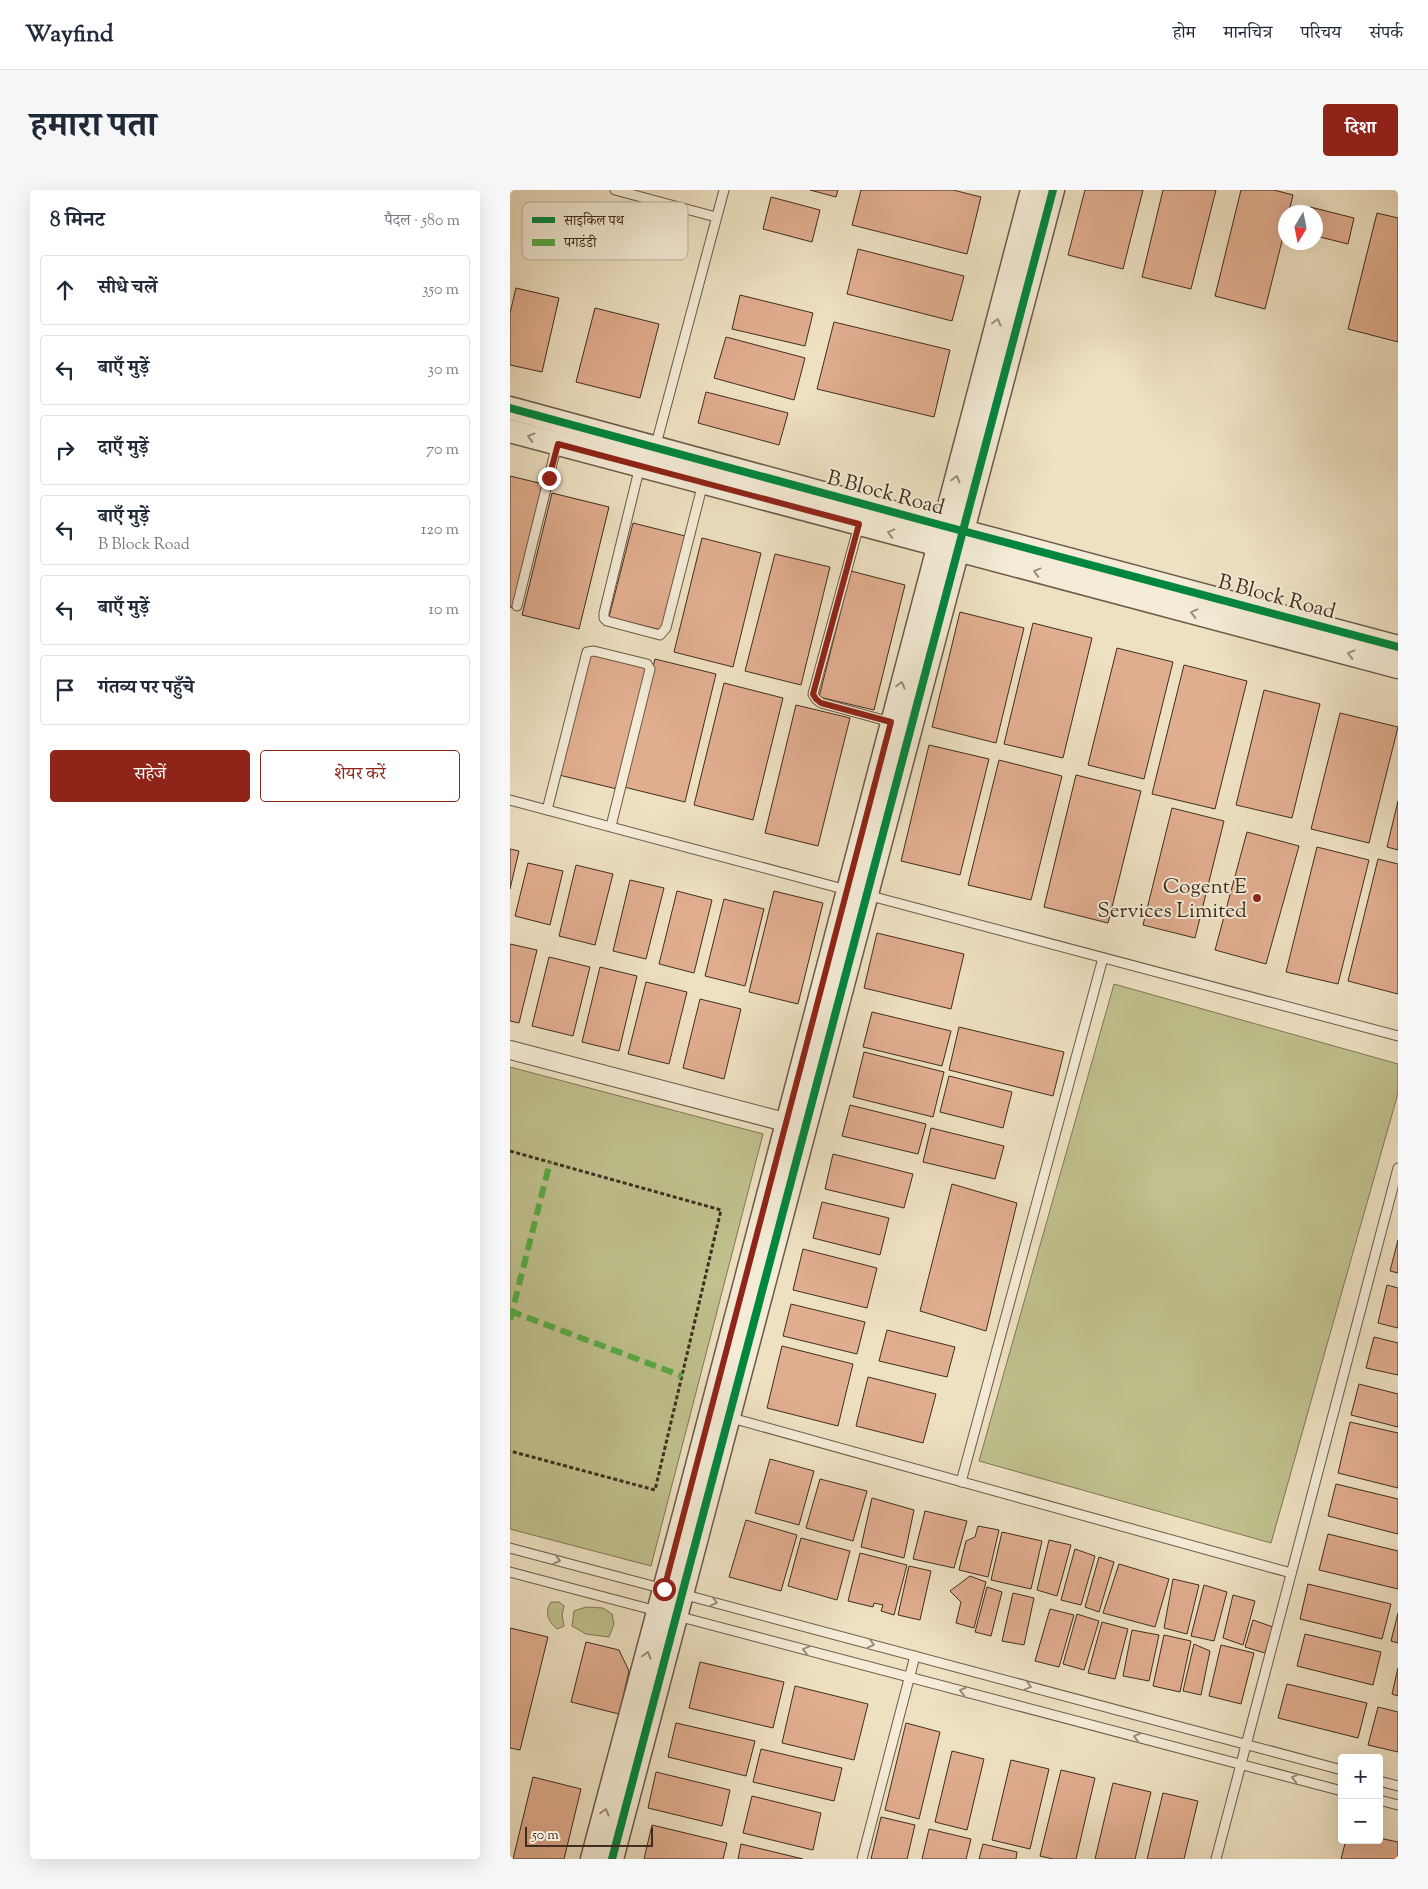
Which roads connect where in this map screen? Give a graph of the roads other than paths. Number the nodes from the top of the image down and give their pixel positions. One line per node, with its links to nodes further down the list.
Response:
1 (614, 190): 5 (lane)
2 (724, 190): 7 (lane)
3 (1032, 190): 14 (street, one-way to 3)
4 (1052, 190): 14 (street)
5 (659, 202)
6 (688, 210): 7 (lane)
7 (716, 217): 11 (lane)
8 (510, 408): 11 (street, B Block Road)
9 (510, 431): 10 (street, B Block Road, one-way to 9)
10 (558, 444): 11 (street, B Block Road); 15 (lane)
11 (650, 459): 12 (street, B Block Road); 12 (lane); 14 (street, B Block Road)
12 (703, 482): 13 (street, B Block Road)
13 (859, 524): 14 (street, B Block Road, one-way to 13); 18 (lane)
14 (951, 538): 16 (street, B Block Road); 17 (street, B Block Road, one-way to 14); 18 (street, one-way to 14); 22 (street)
15 (517, 606)
16 (1398, 647)
17 (1398, 667)
18 (891, 722): 22 (street)
19 (510, 800): 20 (lane)
20 (547, 810): 21 (lane); 21 (lane)
21 (611, 826): 22 (lane)
22 (857, 892): 23 (lane); 26 (street)
23 (1103, 958): 24 (lane); 29 (lane)
24 (1398, 1036)
25 (510, 1050): 26 (street)
26 (796, 1125): 28 (street)
27 (1398, 1168): 32 (lane)
28 (720, 1415): 29 (lane); 33 (street)
29 (961, 1482): 32 (lane)
30 (510, 1548): 33 (lane, one-way to 33)
31 (510, 1572): 34 (lane)
32 (1292, 1573): 37 (lane)
33 (673, 1591): 34 (street); 35 (lane, one-way to 35)
34 (667, 1614): 36 (lane, one-way to 34); 45 (street, one-way to 34); 46 (street)
35 (915, 1656): 36 (lane); 37 (lane, one-way to 37)
36 (909, 1677): 38 (lane, one-way to 36); 47 (lane)
37 (1246, 1745): 38 (lane); 39 (lane)
38 (1241, 1764): 42 (lane, one-way to 38); 48 (lane)
39 (1338, 1769)
40 (1383, 1781): 41 (lane)
41 (1398, 1786)
42 (1338, 1790)
43 (1383, 1801): 44 (lane)
44 (1398, 1805)
45 (592, 1859)
46 (612, 1859)
47 (862, 1859)
48 (1216, 1859)

